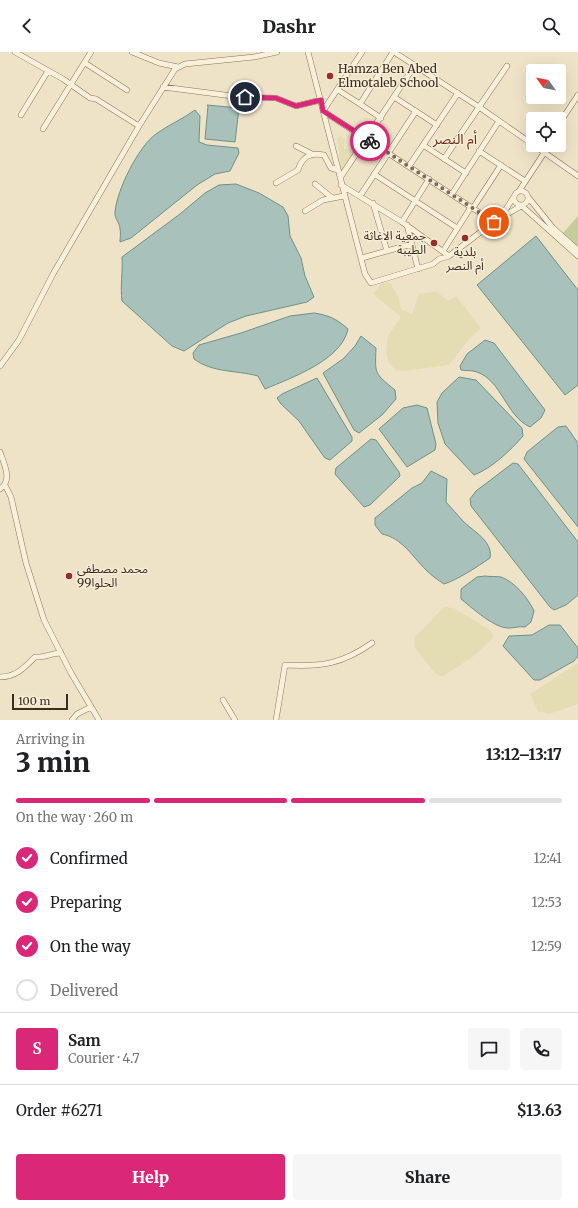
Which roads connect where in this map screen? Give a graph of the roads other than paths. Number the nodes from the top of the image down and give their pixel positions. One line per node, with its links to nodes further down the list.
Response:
1 (15, 52): 12 (street)
2 (91, 52): 8 (street)
3 (132, 52): 11 (street)
4 (277, 52): 11 (street)
5 (308, 52): 20 (street)
6 (362, 52): 16 (street)
7 (394, 52): 9 (street); 21 (street)
8 (85, 63): 13 (street); 15 (street)
9 (415, 65): 17 (street); 19 (street)
10 (508, 66): 22 (street)
11 (178, 67): 14 (street)
12 (48, 71): 13 (street); 26 (street)
13 (71, 84): 30 (street); 31 (street)
14 (163, 87): 20 (street); 30 (street)
15 (127, 90)
16 (338, 90): 21 (street); 23 (street)
17 (458, 93): 22 (street); 29 (street)
18 (578, 95): 25 (street)
19 (394, 97): 24 (street); 27 (street)
20 (321, 100): 23 (street)
21 (360, 104): 27 (street)
22 (479, 107): 28 (street); 40 (street)
23 (323, 111): 32 (street); 43 (street)
24 (416, 111): 29 (street); 38 (street)
25 (566, 113)
26 (21, 115)
27 (381, 118): 32 (street)
28 (499, 121): 33 (street); 36 (street)
29 (436, 125): 34 (street)
30 (139, 126): 76 (street)
31 (43, 129)
32 (367, 139): 38 (street); 47 (street)
33 (526, 140)
34 (423, 145): 40 (street); 42 (street)
35 (296, 146): 39 (street)
36 (479, 151): 41 (street); 44 (street)
37 (542, 152): 46 (street); 49 (street)
38 (388, 153): 42 (street); 45 (street)
39 (312, 154): 43 (street); 50 (street)
40 (444, 159): 44 (street)
41 (501, 165): 49 (street); 63 (street)
42 (409, 166): 48 (street)
43 (338, 170): 47 (street)
44 (466, 173): 54 (street)
45 (374, 174): 56 (street); 60 (street)
46 (578, 176)
47 (340, 178): 52 (street)
48 (429, 179): 54 (street); 60 (street)
49 (525, 182): 53 (street)
50 (276, 183)
51 (315, 184): 57 (street)
52 (341, 185): 55 (street); 56 (street)
53 (519, 191): 58 (street); 59 (street)
54 (452, 194): 63 (street)
55 (344, 196): 57 (street); 74 (street)
56 (360, 196): 61 (street)
57 (331, 197): 64 (street)
58 (513, 197): 62 (street); 65 (street)
59 (528, 198): 62 (street); 69 (street)
60 (415, 202): 66 (street); 67 (street)
61 (373, 203): 66 (street); 70 (street)
62 (521, 206): 65 (street); 73 (street)
63 (472, 207): 65 (street); 67 (street)
64 (306, 211)
65 (497, 221): 72 (street)
66 (405, 224): 68 (street); 71 (street)
67 (457, 228): 71 (street)
68 (412, 244): 70 (street); 75 (street)
69 (578, 250)
70 (387, 251): 74 (street)
71 (443, 251): 72 (street)
72 (449, 256): 75 (street)
73 (578, 256)
74 (362, 258): 75 (street)
75 (418, 269)
76 (0, 366)
77 (0, 452): 78 (street)
78 (5, 485): 79 (street); 81 (street)
79 (0, 489)
80 (372, 643): 88 (street)
81 (61, 652): 82 (street); 84 (street)
82 (0, 677)
83 (223, 700): 87 (street)
84 (92, 707): 85 (street); 86 (street)
85 (72, 720)
86 (99, 720)
87 (235, 720)
88 (276, 720)

